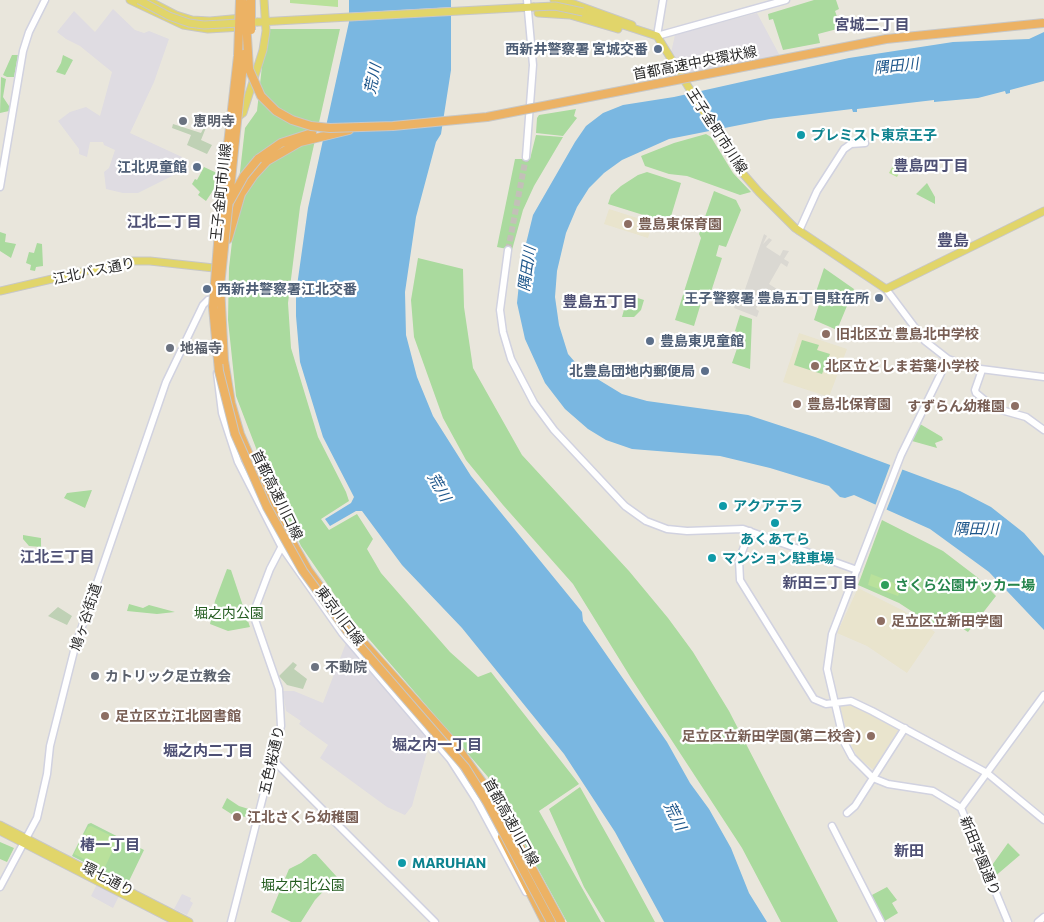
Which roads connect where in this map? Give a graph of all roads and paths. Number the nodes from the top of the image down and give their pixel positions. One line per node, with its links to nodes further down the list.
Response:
1 (45, 0): 23 (street)
2 (130, 0): 16 (main road)
3 (139, 0): 14 (main road, bridge)
4 (147, 0): 13 (main road)
5 (242, 0): 13 (street); 20 (highway, 首都高速中央環状線, bridge); 28 (highway, 首都高速川口線, bridge); 29 (highway, 首都高速川口線, bridge)
6 (251, 0): 20 (highway, 首都高速中央環状線, bridge)
7 (264, 0): 14 (main road, 王子金町市川線)
8 (537, 0): 12 (street)
9 (554, 0): 17 (main road)
10 (663, 0): 18 (street)
11 (786, 0): 18 (street)
12 (529, 7): 14 (main road); 17 (main road); 17 (main road, bridge); 22 (street)
13 (239, 18): 16 (main road, 王子金町市川線)
14 (265, 22): 19 (main road, 王子金町市川線)
15 (1044, 22): 20 (highway, 首都高速中央環状線, bridge)
16 (239, 27): 19 (main road, 王子金町市川線)
17 (640, 31): 18 (main road)
18 (658, 36): 25 (main road, 王子金町市川線)
19 (231, 116): 27 (main road, 王子金町市川線)
20 (393, 124): 28 (highway, 首都高速川口線, bridge); 29 (highway, 首都高速中央環状線, bridge)
21 (865, 143): 25 (street)
22 (526, 157)
23 (0, 187)
24 (1044, 211): 30 (main road)
25 (799, 231): 30 (main road, 王子金町市川線)
26 (508, 250): 37 (street)
27 (216, 268): 31 (main road, 江北バス通り); 32 (street, 東京川口線)
28 (221, 279): 66 (highway, 首都高速川口線, bridge)
29 (214, 287): 45 (highway, 首都高速川口線, bridge)
30 (886, 289): 33 (street)
31 (0, 291)
32 (215, 298): 38 (street, 東京川口線); 39 (street, 東京川口線); 57 (street, 鳩ヶ谷街道)
33 (948, 359): 34 (street); 40 (street, 新田学園通り)
34 (982, 370): 35 (street); 36 (street)
35 (1044, 376)
36 (1044, 430)
37 (750, 531): 40 (street); 42 (street)
38 (288, 540): 39 (street); 56 (street, 東京川口線)
39 (282, 546): 44 (street, 五色桜通り); 64 (street, 東京川口線)
40 (856, 570): 42 (street, 新田学園通り)
41 (1044, 695): 47 (street)
42 (834, 702): 43 (street); 48 (street, 新田学園通り)
43 (905, 728): 46 (street); 47 (street)
44 (273, 760): 62 (street, 五色桜通り); 63 (street)
45 (465, 767): 64 (highway, bridge); 65 (highway, 首都高速川口線, bridge)
46 (880, 767): 48 (street); 49 (street)
47 (987, 772): 50 (street); 52 (street)
48 (873, 778): 49 (street, 新田学園通り); 51 (street)
49 (888, 784): 50 (street, 新田学園通り)
50 (961, 808): 69 (street, 新田学園通り)
51 (847, 813)
52 (1044, 820)
53 (0, 825): 57 (main road, 環七通り)
54 (832, 826): 68 (street)
55 (0, 831): 57 (main road, 環七通り)
56 (511, 837): 66 (street, 東京川口線); 67 (street)
57 (27, 840): 58 (street, 鳩ヶ谷街道); 60 (main road, 環七通り); 61 (main road, 環七通り)
58 (0, 887)
59 (1044, 917): 70 (street)
60 (178, 922)
61 (189, 922)
62 (231, 922)
63 (435, 922)
64 (544, 922)
65 (551, 922)
66 (559, 922)
67 (564, 922)
68 (881, 922)
69 (1008, 922)
70 (1038, 922)

